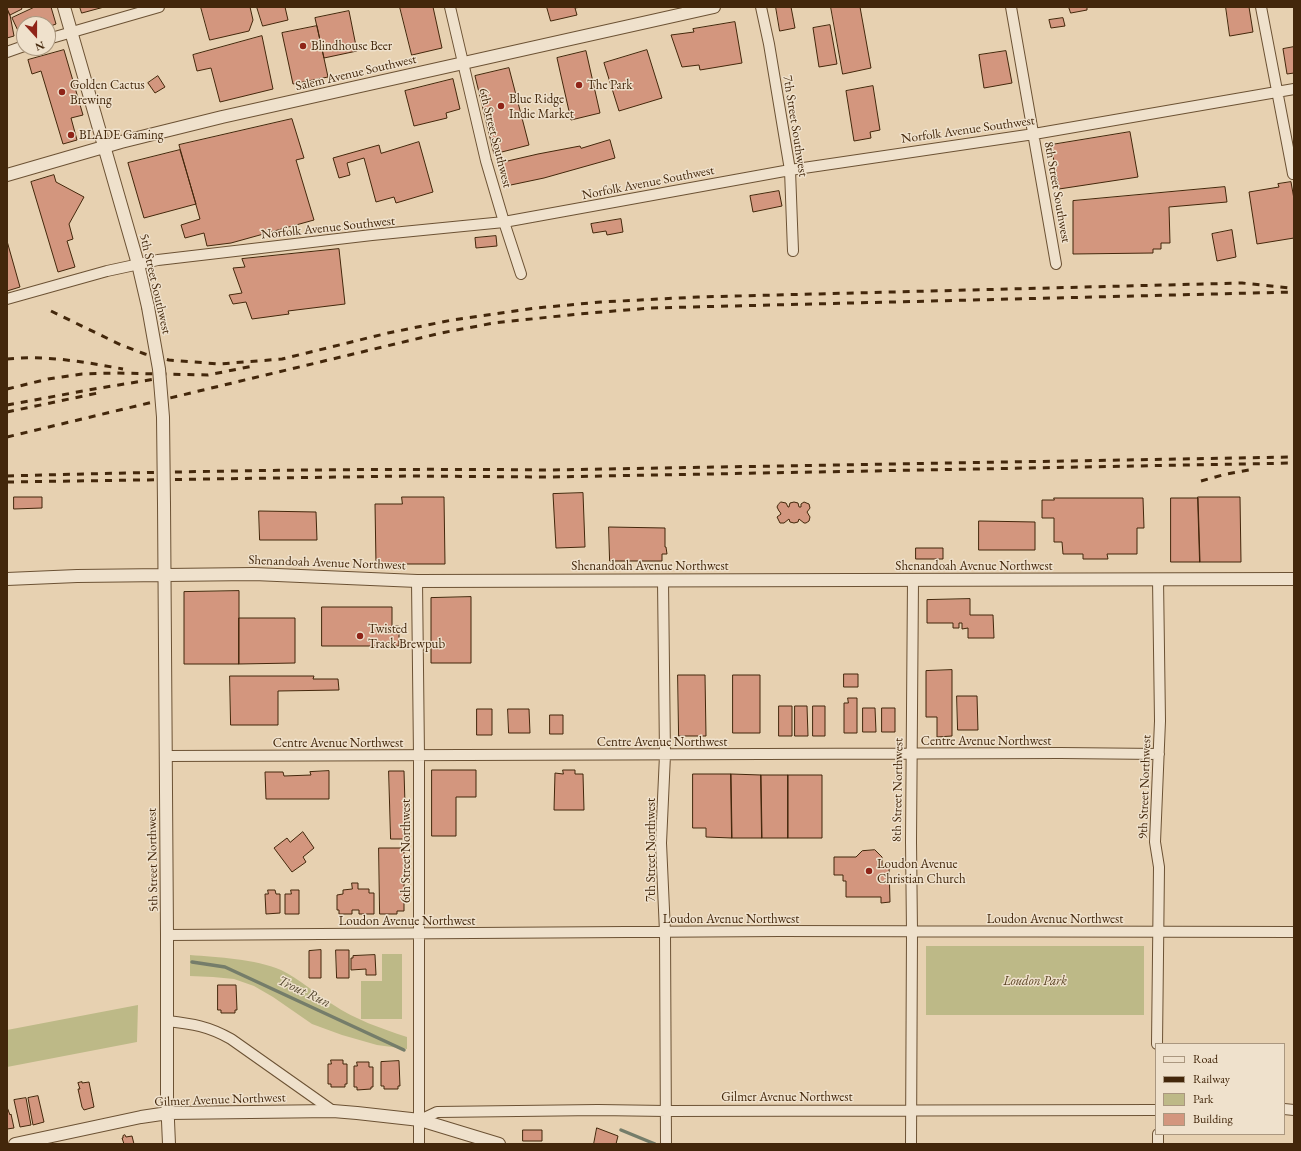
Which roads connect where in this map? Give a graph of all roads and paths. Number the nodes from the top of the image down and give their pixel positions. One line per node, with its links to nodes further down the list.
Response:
1 (64, 7): 8 (street, 5th Street Southwest)
2 (159, 7): 8 (street)
3 (450, 7): 10 (street, 6th Street Southwest)
4 (714, 7): 10 (street, Salem Avenue Southwest)
5 (761, 7): 15 (street, 7th Street Southwest)
6 (1011, 7): 13 (street, 8th Street Southwest)
7 (1261, 7): 12 (street)
8 (71, 33): 9 (street); 14 (street, 5th Street Southwest)
9 (56, 37)
10 (462, 63): 14 (street, Salem Avenue Southwest); 18 (street, 6th Street Southwest)
11 (1294, 89): 12 (street, Norfolk Avenue Southwest)
12 (1277, 92): 13 (street, Norfolk Avenue Southwest); 16 (street)
13 (1034, 134): 15 (street, Norfolk Avenue Southwest); 21 (street, 8th Street Southwest)
14 (104, 147): 17 (street, Salem Avenue Southwest); 20 (street, 5th Street Southwest)
15 (790, 170): 18 (street, Norfolk Avenue Southwest); 19 (street, 7th Street Southwest)
16 (1293, 174)
17 (7, 175)
18 (504, 222): 20 (street, Norfolk Avenue Southwest); 22 (street, 6th Street Southwest)
19 (793, 251)
20 (138, 264): 23 (street, Norfolk Avenue Southwest); 24 (street, 5th Street Southwest, bridge)
21 (1056, 264)
22 (521, 274)
23 (7, 299)
24 (165, 576): 25 (street, Shenandoah Avenue Northwest); 29 (street, Shenandoah Avenue Northwest); 34 (street, 5th Street Northwest)
25 (7, 579)
26 (1158, 579): 27 (street, Shenandoah Avenue Northwest); 28 (street, Shenandoah Avenue Northwest); 32 (street, 9th Street Northwest)
27 (1294, 579)
28 (913, 580): 30 (street, Shenandoah Avenue Northwest); 31 (street, 8th Street Northwest)
29 (417, 581): 30 (street, Shenandoah Avenue Northwest); 35 (street, 6th Street Northwest)
30 (664, 581): 33 (street, 7th Street Northwest)
31 (912, 754): 32 (street, Centre Avenue Northwest); 33 (street, Centre Avenue Northwest); 38 (street, 8th Street Northwest)
32 (1159, 754): 36 (street, 9th Street Northwest)
33 (665, 755): 35 (street, Centre Avenue Northwest); 37 (street, 7th Street Northwest)
34 (166, 756): 35 (street, Centre Avenue Northwest); 40 (street, 5th Street Northwest)
35 (419, 756): 41 (street, 6th Street Northwest)
36 (1159, 931): 38 (street, Loudon Avenue Northwest); 39 (street, Loudon Avenue Northwest); 43 (street, 9th Street Northwest)
37 (665, 932): 38 (street, Loudon Avenue Northwest); 41 (street, Loudon Avenue Northwest); 47 (street, 7th Street Northwest)
38 (912, 932): 44 (street, 8th Street Northwest)
39 (1294, 932)
40 (167, 934): 41 (street, Loudon Avenue Northwest); 42 (street, 5th Street Northwest)
41 (419, 934): 49 (street, 6th Street Northwest)
42 (167, 1021): 46 (street); 48 (street, 5th Street Northwest)
43 (1157, 1043)
44 (911, 1110): 45 (street, Gilmer Avenue Northwest); 47 (street, Gilmer Avenue Northwest); 55 (street, 8th Street Northwest)
45 (1155, 1110)
46 (333, 1111): 48 (street, Gilmer Avenue Northwest); 49 (street, Gilmer Avenue Northwest)
47 (666, 1111): 49 (street, Gilmer Avenue Northwest); 54 (street, 7th Street Northwest)
48 (168, 1114): 50 (street, Gilmer Avenue Northwest); 51 (street, 5th Street Northwest)
49 (420, 1120): 52 (street, 6th Street Northwest); 53 (street, Gilmer Avenue Northwest)
50 (15, 1144)
51 (169, 1144)
52 (419, 1144)
53 (499, 1144)
54 (666, 1144)
55 (911, 1144)

